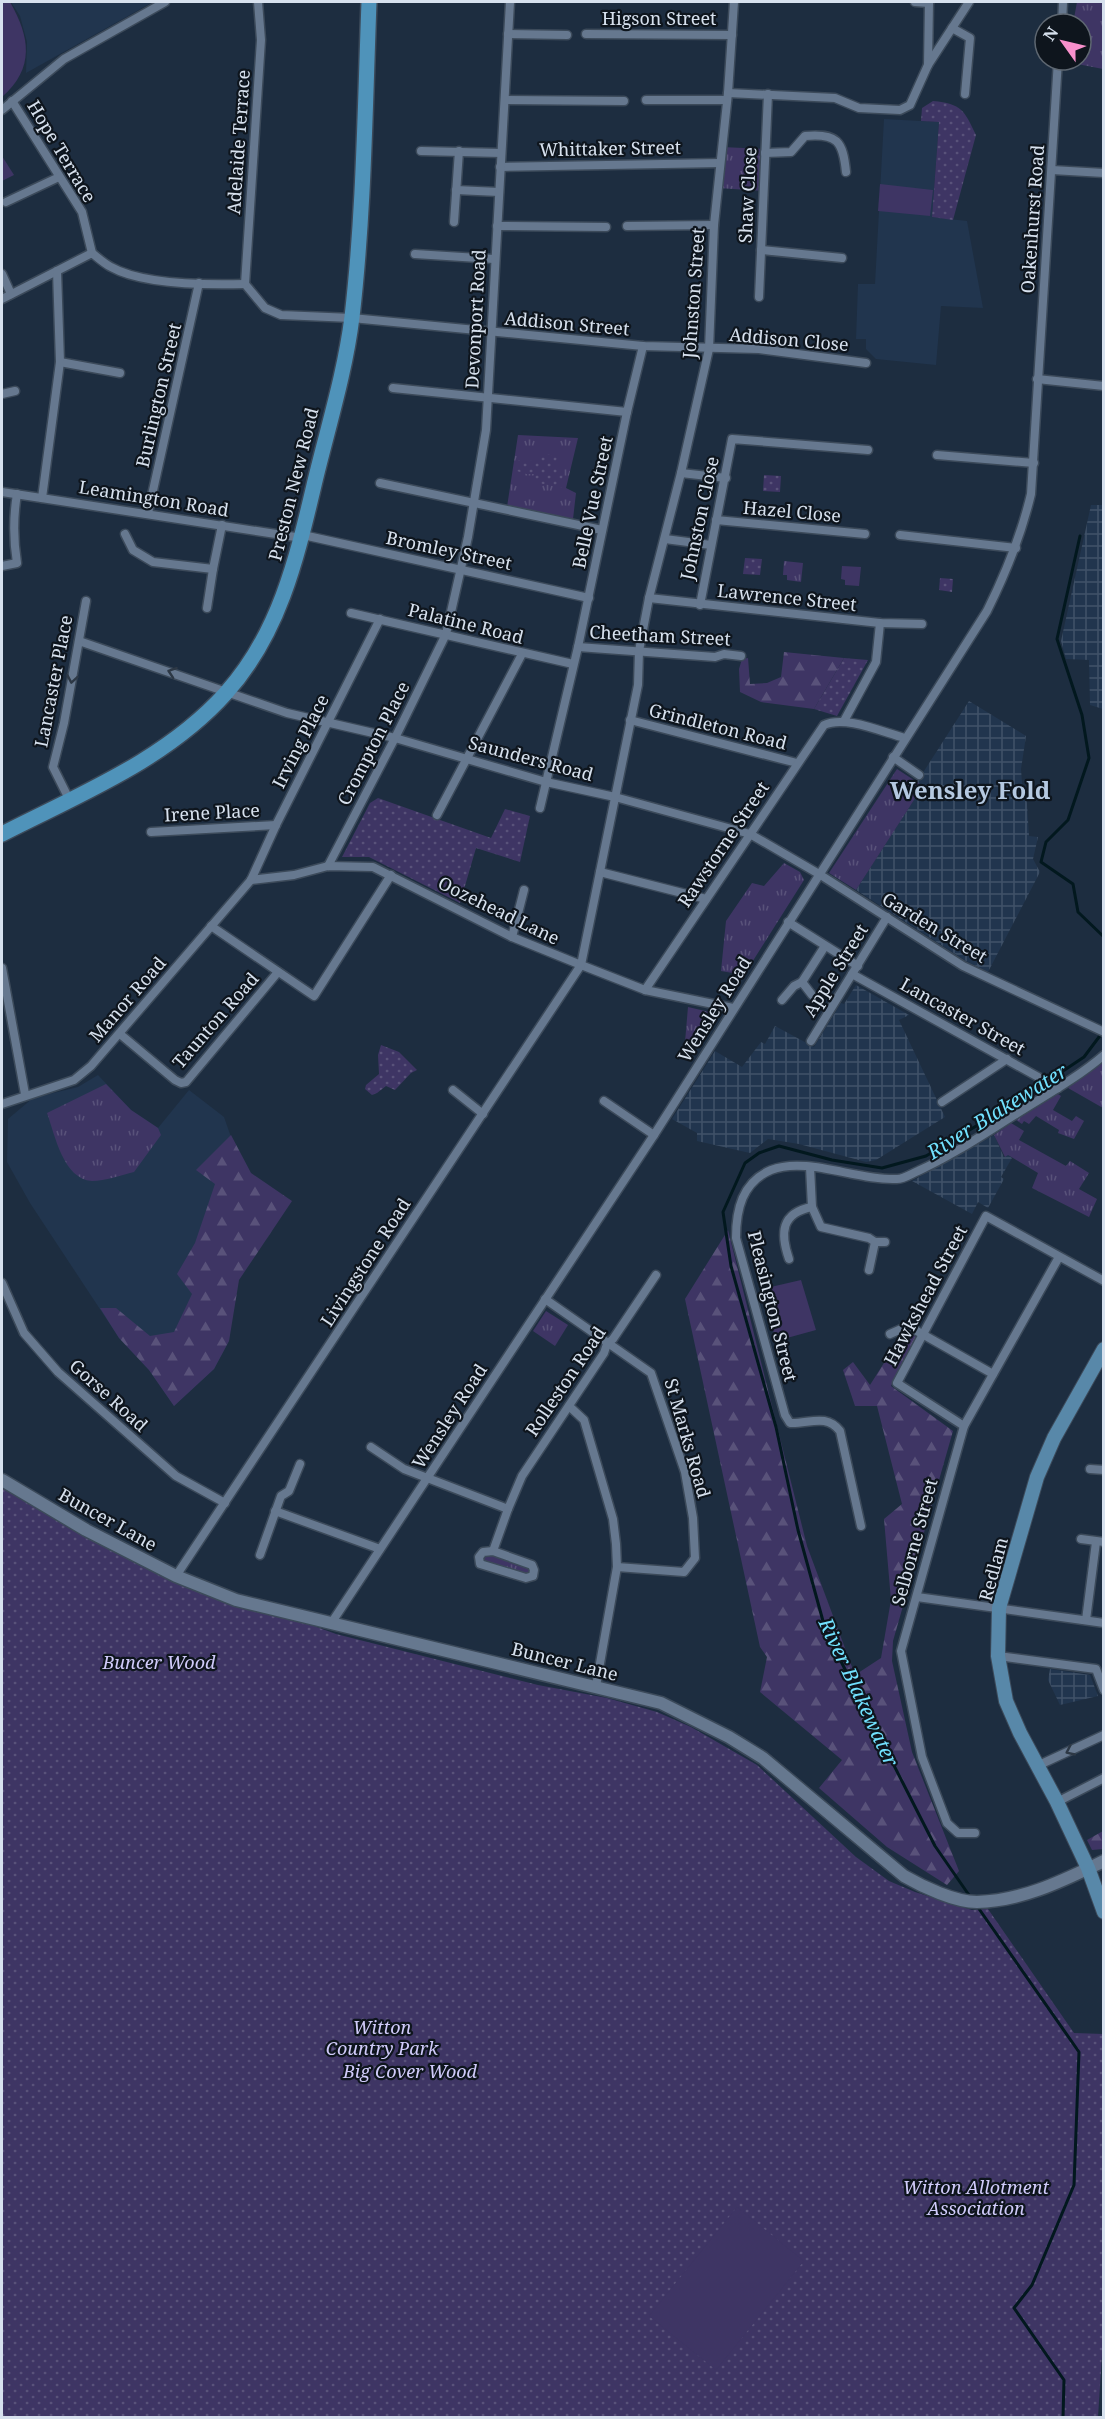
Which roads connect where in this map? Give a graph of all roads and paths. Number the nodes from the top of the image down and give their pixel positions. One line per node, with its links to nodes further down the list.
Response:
1 (165, 2): 21 (street)
2 (258, 2): 50 (street, Adelaide Terrace)
3 (369, 2): 54 (highway, Preston New Road)
4 (510, 2): 10 (street, Devonport Road)
5 (734, 2): 13 (street, Johnston Street)
6 (915, 2): 7 (street)
7 (929, 2): 14 (street)
8 (969, 2): 9 (street)
9 (952, 28): 14 (street); 17 (street)
10 (508, 34): 12 (street); 19 (street, Devonport Road)
11 (586, 34): 13 (street, Higson Street)
12 (567, 35)
13 (732, 35): 18 (street, Johnston Street)
14 (928, 65): 16 (street)
15 (1057, 72): 30 (street, Oakenhurst Road)
16 (768, 94): 18 (street); 27 (street, Shaw Close)
17 (965, 94)
18 (728, 97): 20 (street); 28 (street, Johnston Street)
19 (505, 100): 22 (street); 26 (street, Devonport Road)
20 (646, 100)
21 (12, 101): 23 (street); 33 (street, Hope Terrace)
22 (624, 101)
23 (2, 110)
24 (421, 151): 25 (street)
25 (459, 151): 26 (street); 34 (street)
26 (501, 153): 29 (street, Devonport Road)
27 (765, 153): 31 (street); 42 (street, Shaw Close)
28 (720, 163): 29 (street, Whittaker Street); 39 (street, Johnston Street)
29 (500, 167): 35 (street, Devonport Road)
30 (1052, 170): 32 (street); 61 (street, Oakenhurst Road)
31 (846, 172)
32 (1104, 173)
33 (59, 177): 36 (street); 43 (street, Hope Terrace)
34 (456, 190): 35 (street); 37 (street)
35 (499, 192): 40 (street, Devonport Road)
36 (6, 202)
37 (454, 222)
38 (627, 225): 39 (street)
39 (714, 225): 57 (street, Johnston Street)
40 (497, 226): 41 (street); 46 (street, Devonport Road)
41 (606, 227)
42 (761, 250): 45 (street); 52 (street, Shaw Close)
43 (92, 253): 47 (street); 49 (street)
44 (415, 254): 46 (street)
45 (842, 258)
46 (494, 259): 55 (street, Devonport Road)
47 (57, 271): 51 (street); 58 (street)
48 (2, 274): 51 (street)
49 (199, 283): 50 (street); 78 (street, Burlington Street)
50 (245, 285): 54 (street)
51 (11, 294): 53 (street)
52 (759, 297)
53 (2, 299)
54 (352, 318): 55 (street, Addison Street); 84 (highway, Preston New Road)
55 (491, 332): 56 (street, Addison Street); 66 (street, Devonport Road)
56 (643, 346): 57 (street, Addison Street); 67 (street, Belle Vue Street)
57 (709, 349): 59 (street, Addison Close); 71 (street, Johnston Street)
58 (60, 362): 60 (street); 76 (street)
59 (866, 363)
60 (120, 373)
61 (1038, 379): 62 (street); 70 (street, Wensley Road)
62 (1104, 386)
63 (393, 388): 66 (street)
64 (15, 391): 65 (street)
65 (2, 394)
66 (488, 398): 67 (street); 77 (street, Devonport Road)
67 (627, 412): 81 (street, Belle Vue Street)
68 (868, 450): 72 (street, Johnston Close)
69 (937, 454): 70 (street)
70 (1034, 463): 88 (street, Wensley Road)
71 (681, 473): 72 (street); 86 (street, Johnston Street)
72 (726, 478): 79 (street, Johnston Close)
73 (380, 483): 77 (street)
74 (2, 492): 75 (street, Leamington Road)
75 (17, 494): 76 (street, Leamington Road); 89 (street)
76 (42, 498): 78 (street, Leamington Road)
77 (475, 503): 81 (street); 90 (street, Devonport Road)
78 (148, 513): 80 (street, Leamington Road)
79 (717, 520): 83 (street, Hazel Close); 87 (street, Johnston Close)
80 (222, 525): 84 (street, Leamington Road); 91 (street)
81 (602, 530): 92 (street, Belle Vue Street)
82 (125, 534): 91 (street)
83 (865, 534)
84 (302, 536): 90 (street, Bromley Street); 108 (highway, Preston New Road)
85 (900, 536): 88 (street)
86 (665, 539): 87 (street); 93 (street, Johnston Street)
87 (711, 545): 95 (street, Johnston Close)
88 (1016, 548): 113 (street, Wensley Road)
89 (2, 566)
90 (461, 568): 92 (street, Bromley Street); 101 (street, Devonport Road)
91 (213, 569): 96 (street)
92 (589, 598): 103 (street, Belle Vue Street)
93 (650, 598): 95 (street, Lawrence Street); 104 (street, Johnston Street)
94 (86, 601): 102 (street, Lancaster Place)
95 (700, 605): 99 (street, Lawrence Street)
96 (207, 608)
97 (351, 613): 98 (street, Palatine Road)
98 (380, 619): 101 (street, Palatine Road); 111 (street, Irving Place)
99 (880, 623): 100 (street, Lawrence Street); 110 (street)
100 (922, 624)
101 (446, 634): 105 (street, Palatine Road); 112 (street, Crompton Place)
102 (79, 641): 108 (street, Saunders Road, one-way to 102); 120 (street, Lancaster Place, one-way to 120)
103 (578, 647): 104 (street, Cheetham Street); 107 (street, Belle Vue Street)
104 (639, 651): 106 (street, Cheetham Street); 109 (street, Johnston Street)
105 (522, 654): 107 (street, Palatine Road); 115 (street)
106 (741, 656)
107 (573, 664): 118 (street, Belle Vue Street)
108 (227, 691): 111 (street, Saunders Road); 120 (highway, Preston New Road)
109 (630, 720): 116 (street, Grindleton Road); 119 (street, Johnston Street)
110 (844, 721): 113 (street); 116 (street, Rawstorne Street)
111 (328, 723): 112 (street, Saunders Road); 123 (street, Irving Place)
112 (395, 738): 115 (street, Saunders Road); 127 (street, Crompton Place)
113 (905, 738): 114 (street, Wensley Road)
114 (893, 757): 117 (street); 129 (street, Wensley Road)
115 (468, 758): 118 (street, Saunders Road); 122 (street)
116 (797, 763): 126 (street, Rawstorne Street)
117 (919, 775)
118 (546, 782): 119 (street, Saunders Road); 121 (street, Belle Vue Street)
119 (615, 797): 126 (street, Saunders Road); 128 (street, Johnston Street)
120 (69, 799): 125 (highway, Preston New Road)
121 (540, 808)
122 (437, 815)
123 (276, 825): 124 (street, Irene Place); 131 (street, Irving Place)
124 (151, 832)
125 (2, 834)
126 (750, 834): 129 (street, Saunders Road); 133 (street, Rawstorne Street)
127 (328, 866): 130 (street, Oozehead Lane); 131 (street, Oozehead Lane)
128 (600, 872): 133 (street); 139 (street, Johnston Street)
129 (819, 874): 134 (street, Garden Street); 135 (street, Wensley Road)
130 (391, 875): 137 (street, Oozehead Lane); 142 (street)
131 (251, 880): 136 (street, Manor Road)
132 (524, 890): 137 (street)
133 (706, 899): 146 (street, Rawstorne Street)
134 (887, 917): 140 (street, Apple Street); 150 (street, Garden Street)
135 (788, 922): 138 (street); 149 (street, Wensley Road)
136 (212, 926): 142 (street); 151 (street, Manor Road)
137 (512, 937): 139 (street, Oozehead Lane)
138 (825, 946): 140 (street); 144 (street)
139 (581, 965): 146 (street, Oozehead Lane); 161 (street, Livingstone Road)
140 (858, 966): 143 (street, Apple Street)
141 (2, 968): 145 (street)
142 (278, 972): 151 (street, Taunton Road)
143 (852, 974): 152 (street, Apple Street); 154 (street, Lancaster Street)
144 (802, 982): 147 (street); 148 (street)
145 (4, 988): 157 (street)
146 (645, 990): 149 (street, Oozehead Lane)
147 (812, 995)
148 (782, 1000)
149 (733, 1008): 162 (street, Wensley Road)
150 (1101, 1030)
151 (120, 1034): 157 (street, Manor Road)
152 (811, 1041)
153 (1104, 1055): 155 (street, Pleasington Street)
154 (1007, 1059): 155 (street, Lancaster Street); 159 (street)
155 (1055, 1085): 163 (street, Pleasington Street)
156 (453, 1090): 161 (street)
157 (22, 1096): 160 (street, Manor Road)
158 (604, 1101): 162 (street)
159 (942, 1101)
160 (2, 1104)
161 (483, 1113): 185 (street, Livingstone Road)
162 (654, 1135): 171 (street, Wensley Road)
163 (810, 1167): 164 (street); 188 (street, Pleasington Street)
164 (812, 1207): 166 (street); 167 (street)
165 (1059, 1257): 169 (street); 172 (street, Hawkshead Street); 176 (street, Selborne Street)
166 (789, 1259)
167 (869, 1270)
168 (656, 1275): 174 (street, Rolleston Road)
169 (1104, 1281)
170 (2, 1290): 185 (street, Gorse Road)
171 (545, 1299): 174 (street, St Marks Road); 183 (street, Wensley Road)
172 (923, 1333): 173 (street); 176 (street); 178 (street, Hawkshead Street)
173 (890, 1334)
174 (607, 1344): 177 (street, Rolleston Road); 194 (street, St Marks Road)
175 (1104, 1349): 197 (main road, Redlam)
176 (993, 1374): 178 (street, Selborne Street)
177 (569, 1406): 186 (street, Rolleston Road); 194 (street)
178 (964, 1426): 196 (street, Selborne Street)
179 (371, 1447): 183 (street)
180 (300, 1464): 187 (street)
181 (1090, 1469): 182 (street)
182 (1104, 1470)
183 (428, 1478): 186 (street); 191 (street, Wensley Road)
184 (2, 1480): 195 (main road, Buncer Lane)
185 (225, 1503): 195 (street, Livingstone Road)
186 (508, 1509): 192 (street, Rolleston Road)
187 (275, 1511): 191 (street); 193 (street)
188 (861, 1526)
189 (1081, 1539): 190 (street)
190 (1100, 1542): 198 (street)
191 (380, 1549): 199 (street, Wensley Road)
192 (493, 1551): 192 (street, Rolleston Road)
193 (260, 1555)
194 (617, 1567): 202 (street)
195 (176, 1576): 199 (main road, Buncer Lane)
196 (917, 1597): 197 (street); 208 (street, Selborne Street)
197 (999, 1608): 198 (street); 201 (main road, Redlam)
198 (1086, 1620): 200 (street)
199 (332, 1622): 202 (main road, Buncer Lane)
200 (1104, 1623)
201 (998, 1656): 203 (street); 205 (main road, Redlam)
202 (596, 1686): 210 (main road, Buncer Lane)
203 (1104, 1690)
204 (1104, 1735): 205 (street, one-way to 205)
205 (1037, 1766): 207 (main road, Redlam)
206 (1104, 1778): 207 (street)
207 (1057, 1802): 210 (main road, Redlam)
208 (975, 1833)
209 (1104, 1861): 210 (main road, Buncer Lane)
210 (1088, 1868): 211 (main road, Redlam)
211 (1104, 1912)

